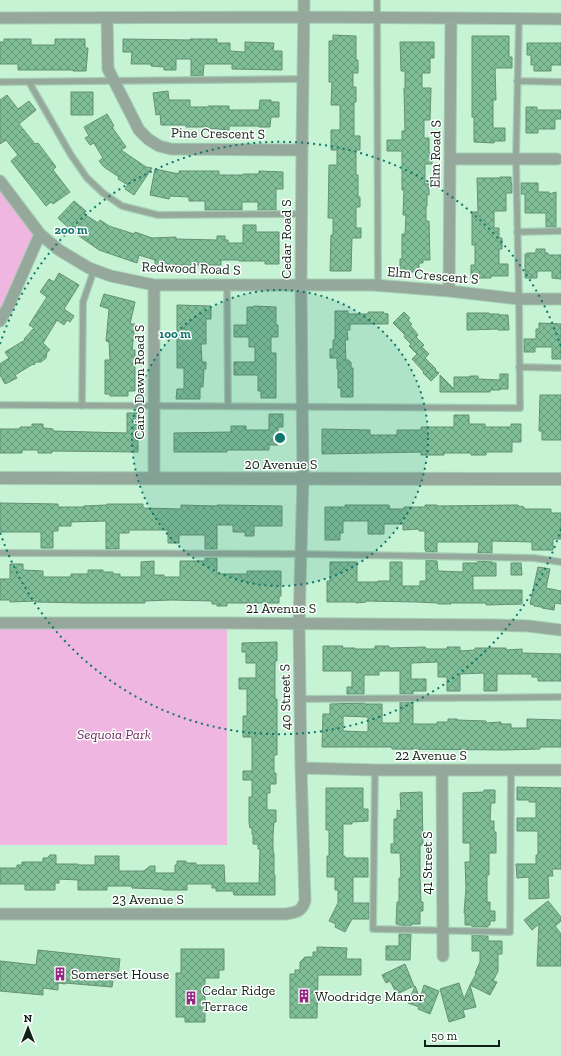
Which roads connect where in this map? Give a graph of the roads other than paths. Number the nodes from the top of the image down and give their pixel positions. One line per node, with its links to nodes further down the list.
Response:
1 (304, 0): 3 (street, Cedar Road S)
2 (378, 0): 6 (lane)
3 (305, 17): 5 (street); 6 (street); 10 (street, Cedar Road S)
4 (0, 18): 5 (street)
5 (107, 18): 11 (street, Pine Crescent S)
6 (377, 18): 7 (street); 29 (lane)
7 (451, 18): 8 (street); 17 (street, Elm Road S)
8 (519, 19): 9 (street); 12 (lane)
9 (561, 19)
10 (303, 79): 11 (lane); 16 (street, Cedar Road S)
11 (114, 81): 14 (lane); 16 (street, Pine Crescent S)
12 (517, 81): 15 (lane); 18 (lane)
13 (0, 82): 14 (lane)
14 (29, 82): 21 (lane)
15 (561, 82)
16 (302, 150): 21 (street, Cedar Road S)
17 (450, 159): 18 (street); 30 (street, Elm Road S)
18 (516, 159): 19 (street); 22 (lane)
19 (557, 159)
20 (0, 181): 24 (street, Redwood Road S)
21 (302, 214): 28 (street, Cedar Road S)
22 (517, 232): 23 (lane); 31 (lane)
23 (561, 232)
24 (40, 234): 25 (street, Redwood Road S); 33 (street)
25 (94, 270): 26 (street, Redwood Road S); 37 (lane)
26 (154, 285): 27 (street, Redwood Road S); 38 (street, Cairo Dawn Road S)
27 (227, 285): 28 (street, Redwood Road S); 39 (lane)
28 (301, 285): 29 (street, Elm Crescent S); 40 (street, Cedar Road S)
29 (378, 285): 30 (street, Elm Crescent S)
30 (449, 291): 31 (street, Elm Crescent S)
31 (519, 299): 32 (street, Elm Crescent S); 34 (lane)
32 (561, 299)
33 (0, 321)
34 (519, 367): 35 (lane); 40 (lane)
35 (561, 368)
36 (0, 405): 37 (lane)
37 (82, 406): 38 (lane)
38 (154, 406): 39 (lane); 42 (street, Cairo Dawn Road S)
39 (228, 406): 40 (lane)
40 (302, 406): 43 (street, Cedar Road S)
41 (0, 478): 42 (street, 20 Avenue S)
42 (154, 478): 43 (street, 20 Avenue S)
43 (303, 479): 44 (street, 20 Avenue S); 46 (street, 40 Street S)
44 (561, 480)
45 (0, 553): 46 (lane)
46 (301, 554): 47 (lane); 49 (street, 40 Street S)
47 (561, 562)
48 (0, 622): 49 (street, 21 Avenue S)
49 (300, 623): 50 (street, 21 Avenue S); 52 (street, 40 Street S)
50 (561, 630)
51 (561, 697): 52 (lane)
52 (300, 699): 53 (street, 40 Street S)
53 (301, 768): 55 (street, 22 Avenue S); 58 (street, 40 Street S)
54 (512, 769): 56 (street, 22 Avenue S); 57 (street, 22 Avenue S); 60 (lane)
55 (375, 770): 56 (street, 22 Avenue S); 60 (lane)
56 (442, 770): 60 (street, 41 Street S)
57 (561, 770)
58 (296, 912): 59 (street, 23 Avenue S)
59 (0, 914)
60 (442, 931): 61 (street, 41 Street S)
61 (443, 956)

